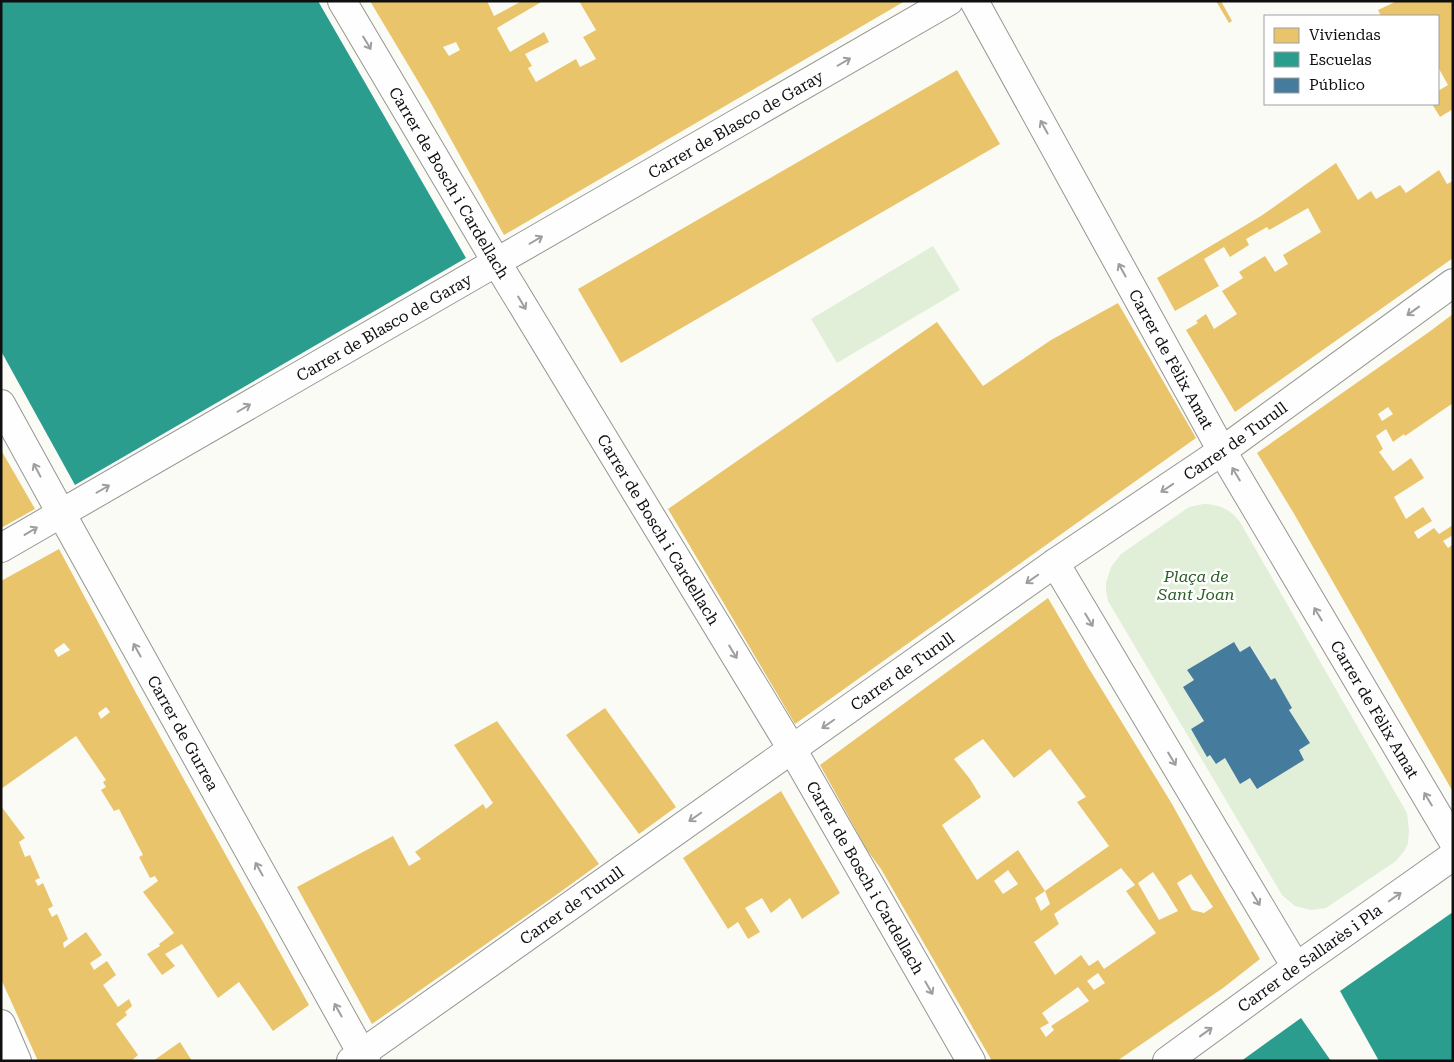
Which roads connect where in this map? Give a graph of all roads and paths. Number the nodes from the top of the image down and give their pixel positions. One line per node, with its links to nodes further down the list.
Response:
1 (342, 1): 4 (street, Carrer de Bosch i Cardellach, one-way to 4)
2 (949, 1): 4 (street, Carrer de Blasco de Garay, one-way to 2)
3 (974, 1): 7 (street, Carrer de Fèlix Amat, one-way to 3)
4 (497, 263): 8 (street, Carrer de Blasco de Garay, one-way to 4); 11 (street, Carrer de Bosch i Cardellach, one-way to 11)
5 (1453, 283): 7 (street, Carrer de Turull, one-way to 7)
6 (1, 404): 8 (street, Carrer de Gurrea, one-way to 6)
7 (1222, 451): 10 (street, Carrer de Turull, one-way to 10); 12 (street, Carrer de Fèlix Amat, one-way to 7)
8 (60, 513): 9 (street, Carrer de Blasco de Garay, one-way to 8); 16 (street, Carrer de Gurrea, one-way to 8)
9 (1, 548)
10 (1055, 563): 11 (street, Carrer de Turull, one-way to 11); 14 (street, one-way to 14)
11 (792, 749): 16 (street, Carrer de Turull, one-way to 16); 18 (street, Carrer de Bosch i Cardellach, one-way to 18)
12 (1453, 841)
13 (1453, 856): 14 (street, Carrer de Sallarès i Pla, one-way to 13)
14 (1296, 967): 19 (street, Carrer de Sallarès i Pla, one-way to 14)
15 (1, 1024): 17 (street)
16 (360, 1058)
17 (17, 1061)
18 (971, 1061)
19 (1167, 1061)

